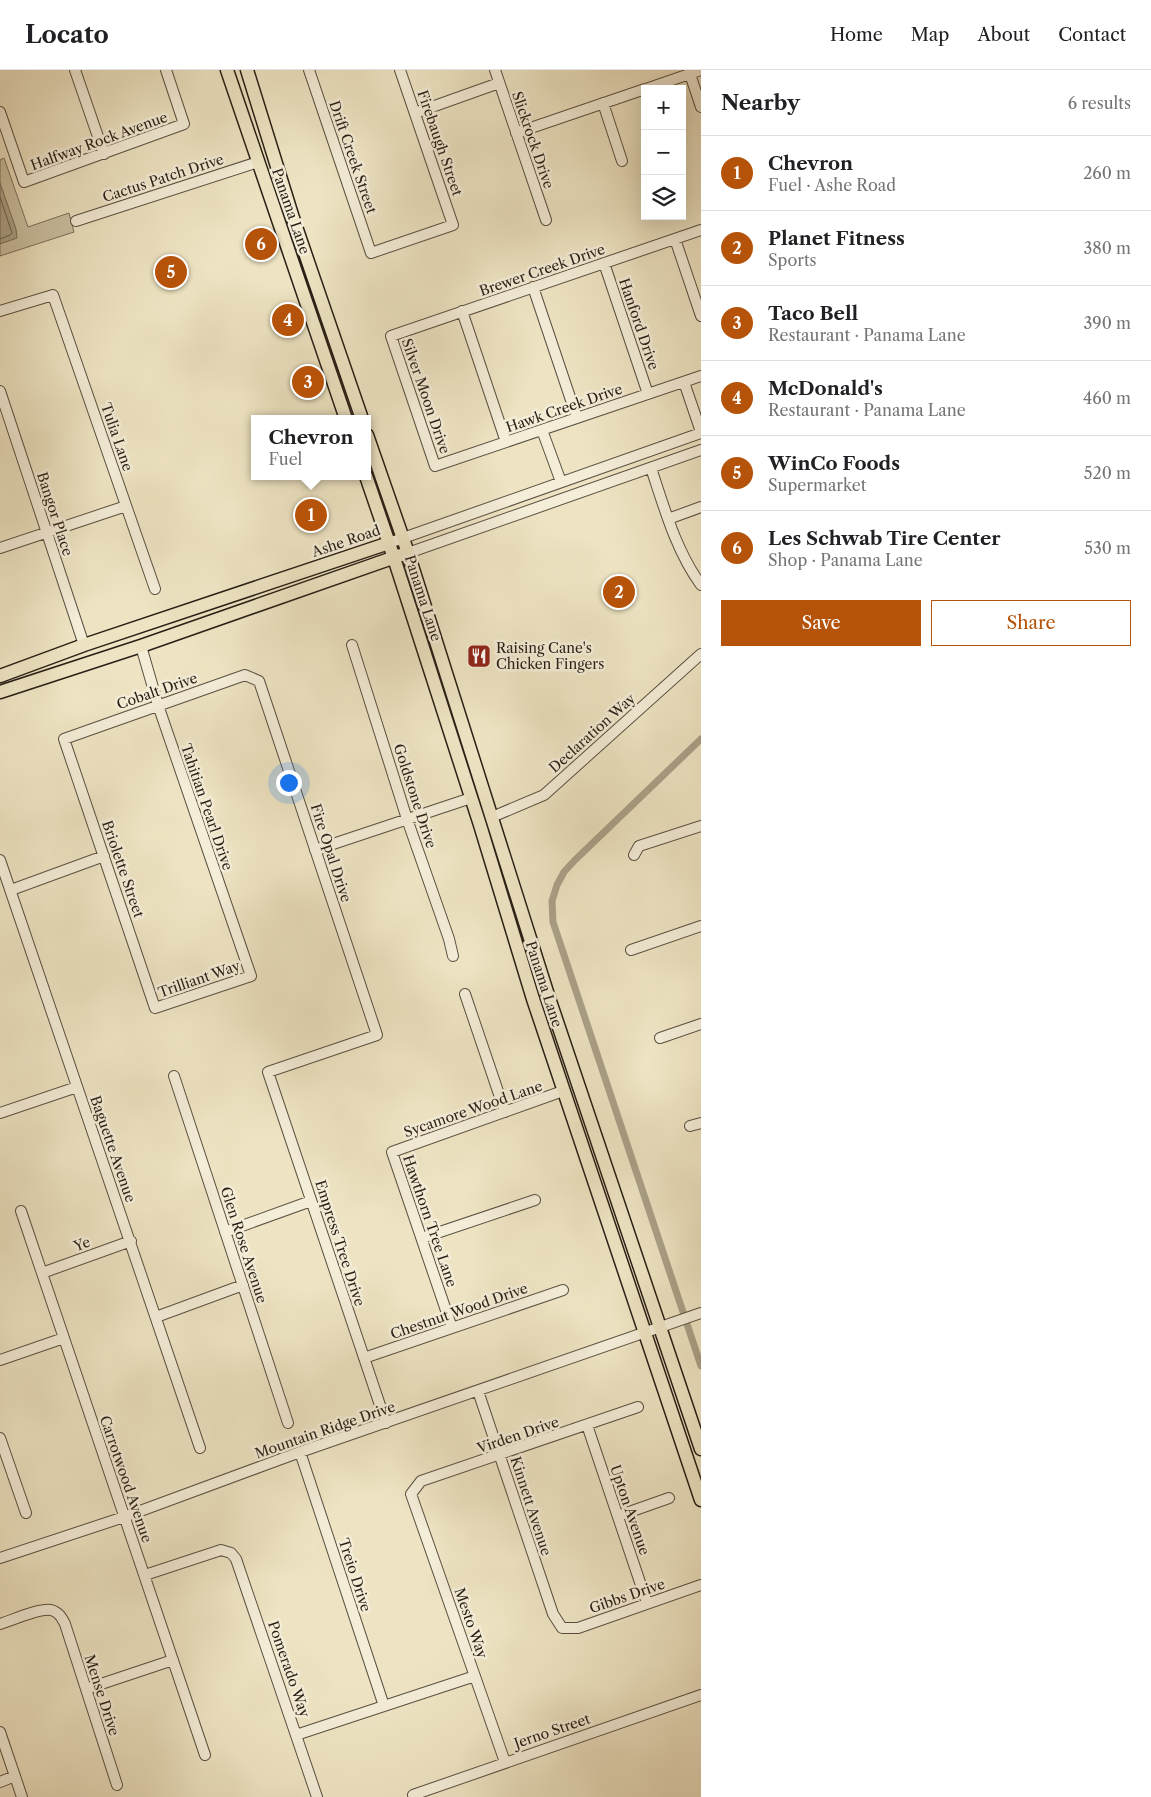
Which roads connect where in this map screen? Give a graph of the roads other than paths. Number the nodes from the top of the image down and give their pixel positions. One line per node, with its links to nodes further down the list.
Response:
1 (75, 70): 18 (street)
2 (166, 70): 18 (street, Halfway Rock Avenue)
3 (227, 70): 20 (main road, Panama Lane)
4 (247, 70): 21 (main road, Panama Lane)
5 (309, 70): 24 (street, Drift Creek Street)
6 (400, 70): 16 (street, Firebaugh Street)
7 (495, 70): 10 (street, Slickrock Drive)
8 (701, 70): 9 (street)
9 (690, 74): 11 (street); 14 (street)
10 (499, 84): 16 (street); 17 (street, Slickrock Drive)
11 (657, 85)
12 (641, 90): 13 (street)
13 (603, 104): 17 (street); 19 (street)
14 (701, 107)
15 (0, 112): 18 (street, Halfway Rock Avenue)
16 (415, 113): 24 (street, Firebaugh Street)
17 (516, 133): 22 (street, Slickrock Drive)
18 (104, 154)
19 (622, 161)
20 (258, 162): 21 (main road); 23 (street, Cactus Patch Drive); 37 (main road, Panama Lane)
21 (293, 218): 38 (main road, Panama Lane)
22 (546, 220)
23 (76, 221)
24 (453, 225)
25 (701, 230): 26 (street, Brewer Creek Drive)
26 (675, 239): 27 (street, Brewer Creek Drive); 31 (street)
27 (604, 263): 28 (street, Brewer Creek Drive); 36 (street, Hanford Drive)
28 (533, 287): 30 (street, Brewer Creek Drive); 39 (street)
29 (0, 311): 49 (street, Tulia Lane)
30 (462, 312): 32 (street, Brewer Creek Drive); 42 (street)
31 (701, 316)
32 (391, 336): 45 (street, Silver Moon Drive)
33 (701, 376): 34 (street, Hawk Creek Drive)
34 (684, 382): 36 (street, Hawk Creek Drive); 41 (street)
35 (0, 391): 52 (street, Bangor Place)
36 (648, 394): 39 (street, Hawk Creek Drive)
37 (345, 415)
38 (361, 415)
39 (577, 418): 40 (street, Hawk Creek Drive)
40 (542, 430): 42 (street, Hawk Creek Drive); 48 (street)
41 (701, 432): 48 (street, Ashe Road)
42 (506, 442): 45 (street, Hawk Creek Drive)
43 (371, 447): 53 (main road, Panama Lane)
44 (701, 450): 46 (street)
45 (435, 466)
46 (651, 468): 51 (street); 56 (street)
47 (367, 480): 54 (main road, Panama Lane)
48 (561, 482): 53 (street, Ashe Road)
49 (126, 506): 52 (street); 60 (street, Tulia Lane)
50 (701, 507): 51 (street)
51 (668, 519): 59 (street)
52 (47, 532): 55 (street); 63 (street, Bangor Place)
53 (402, 538): 54 (street, Ashe Road); 56 (main road, Panama Lane)
54 (389, 543): 57 (main road, Panama Lane); 58 (main road, Ashe Road)
55 (0, 548)
56 (408, 553): 57 (main road); 73 (main road, Panama Lane)
57 (394, 558): 62 (main road); 72 (main road, Panama Lane)
58 (267, 584): 61 (main road, Ashe Road); 62 (main road)
59 (701, 585)
60 (155, 589)
61 (200, 607): 63 (main road, Ashe Road); 65 (main road)
62 (205, 623): 65 (main road)
63 (84, 645): 67 (main road, Ashe Road); 69 (main road)
64 (352, 645): 74 (street, Goldstone Drive)
65 (140, 646): 69 (main road); 70 (street, Tahitian Pearl Drive)
66 (701, 654): 73 (street, Declaration Way)
67 (0, 676)
68 (259, 681): 70 (street, Cobalt Drive); 76 (street, Fire Opal Drive)
69 (5, 690)
70 (158, 705): 71 (street, Cobalt Drive); 84 (street, Tahitian Pearl Drive)
71 (64, 739): 78 (street, Briolette Street)
72 (471, 798): 73 (main road); 74 (street); 92 (main road, Panama Lane)
73 (492, 817): 97 (main road, Panama Lane)
74 (408, 819): 76 (street); 83 (street, Goldstone Drive)
75 (701, 826): 77 (street)
76 (316, 850): 89 (street, Fire Opal Drive)
77 (634, 855)
78 (104, 856): 80 (street); 86 (street, Briolette Street)
79 (0, 860): 80 (street, Baguette Avenue)
80 (11, 890): 91 (street, Baguette Avenue)
81 (701, 926): 82 (street)
82 (631, 950)
83 (453, 956)
84 (251, 976): 86 (street, Trilliant Way)
85 (465, 994): 93 (street)
86 (155, 1008)
87 (701, 1024): 88 (street)
88 (660, 1038)
89 (268, 1072): 99 (street, Empress Tree Drive)
90 (174, 1076): 102 (street, Glen Rose Avenue)
91 (77, 1088): 94 (street); 104 (street, Baguette Avenue)
92 (564, 1092): 93 (street, Sycamore Wood Lane); 97 (main road); 112 (main road, Panama Lane)
93 (506, 1112): 98 (street, Sycamore Wood Lane)
94 (0, 1113)
95 (701, 1123): 96 (street)
96 (690, 1126)
97 (596, 1136): 110 (main road, Panama Lane)
98 (392, 1152): 103 (street, Hawthorn Tree Lane)
99 (311, 1200): 102 (street); 114 (street, Empress Tree Drive)
100 (535, 1200): 103 (street)
101 (21, 1211): 105 (street, Carrotwood Avenue)
102 (225, 1232): 106 (street, Glen Rose Avenue)
103 (422, 1238): 111 (street, Hawthorn Tree Lane)
104 (131, 1241): 105 (street, Ye); 109 (street, Baguette Avenue)
105 (42, 1273): 113 (street, Carrotwood Avenue)
106 (242, 1285): 109 (street); 118 (street, Glen Rose Avenue)
107 (563, 1290): 111 (street, Chestnut Wood Drive)
108 (699, 1314): 110 (street, Mountain Ridge Drive)
109 (156, 1317): 122 (street, Baguette Avenue)
110 (659, 1327): 112 (street, Mountain Ridge Drive); 123 (main road, Panama Lane)
111 (452, 1328): 114 (street, Chestnut Wood Drive)
112 (644, 1332): 116 (street, Mountain Ridge Drive); 128 (main road, Panama Lane)
113 (64, 1338): 115 (street); 131 (street, Carrotwood Avenue)
114 (364, 1358): 119 (street, Empress Tree Drive)
115 (0, 1360)
116 (478, 1391): 119 (street, Mountain Ridge Drive); 125 (street, Kinnett Avenue)
117 (638, 1408): 120 (street, Virden Drive)
118 (288, 1423)
119 (386, 1423): 124 (street, Mountain Ridge Drive)
120 (587, 1425): 125 (street, Virden Drive); 130 (street, Upton Avenue)
121 (0, 1438): 129 (street)
122 (200, 1448)
123 (701, 1449)
124 (300, 1452): 131 (street, Mountain Ridge Drive); 142 (street, Treio Drive)
125 (500, 1456): 126 (street, Virden Drive); 137 (street, Kinnett Avenue)
126 (411, 1494): 139 (street, Mesto Way)
127 (669, 1498): 130 (street)
128 (701, 1500)
129 (26, 1513)
130 (618, 1516): 135 (street, Upton Avenue)
131 (124, 1517): 132 (street, Mountain Ridge Drive); 133 (street, Carrotwood Avenue)
132 (0, 1558)
133 (145, 1575): 138 (street, Carrotwood Avenue); 144 (street, Pomerado Way)
134 (701, 1585): 135 (street, Gibbs Drive)
135 (647, 1603): 137 (street, Gibbs Drive)
136 (0, 1624): 140 (street, Mense Drive)
137 (562, 1628)
138 (173, 1660): 140 (street); 145 (street, Carrotwood Avenue)
139 (475, 1676): 142 (street); 146 (street, Mesto Way)
140 (86, 1689): 149 (street, Mense Drive)
141 (700, 1697): 146 (street, Jerno Street)
142 (384, 1706): 144 (street)
143 (0, 1732): 147 (street)
144 (296, 1735): 152 (street, Pomerado Way)
145 (205, 1755)
146 (505, 1762): 150 (street, Jerno Street)
147 (15, 1776): 148 (street); 151 (street)
148 (0, 1782)
149 (117, 1785)
150 (413, 1796)
151 (22, 1797)
152 (317, 1797)

